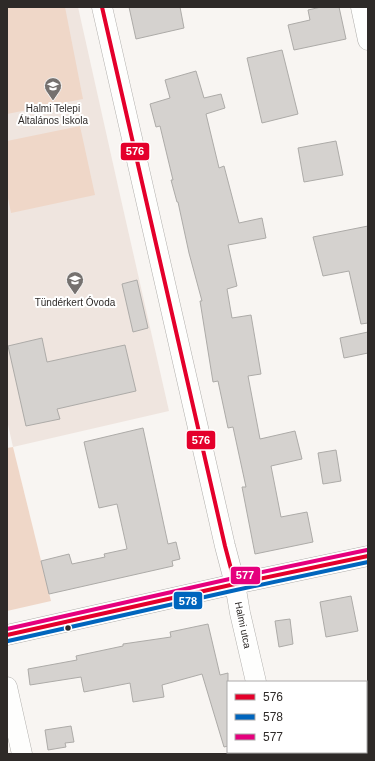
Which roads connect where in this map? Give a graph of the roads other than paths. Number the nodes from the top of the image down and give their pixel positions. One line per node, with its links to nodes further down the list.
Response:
1 (102, 7): 5 (street, Halmi utca)
2 (361, 7): 3 (street)
3 (368, 40)
4 (368, 556): 5 (street)
5 (235, 584): 6 (street); 7 (street, Halmi utca)
6 (7, 635)
7 (256, 681)
8 (7, 687): 9 (street)
9 (22, 754)

